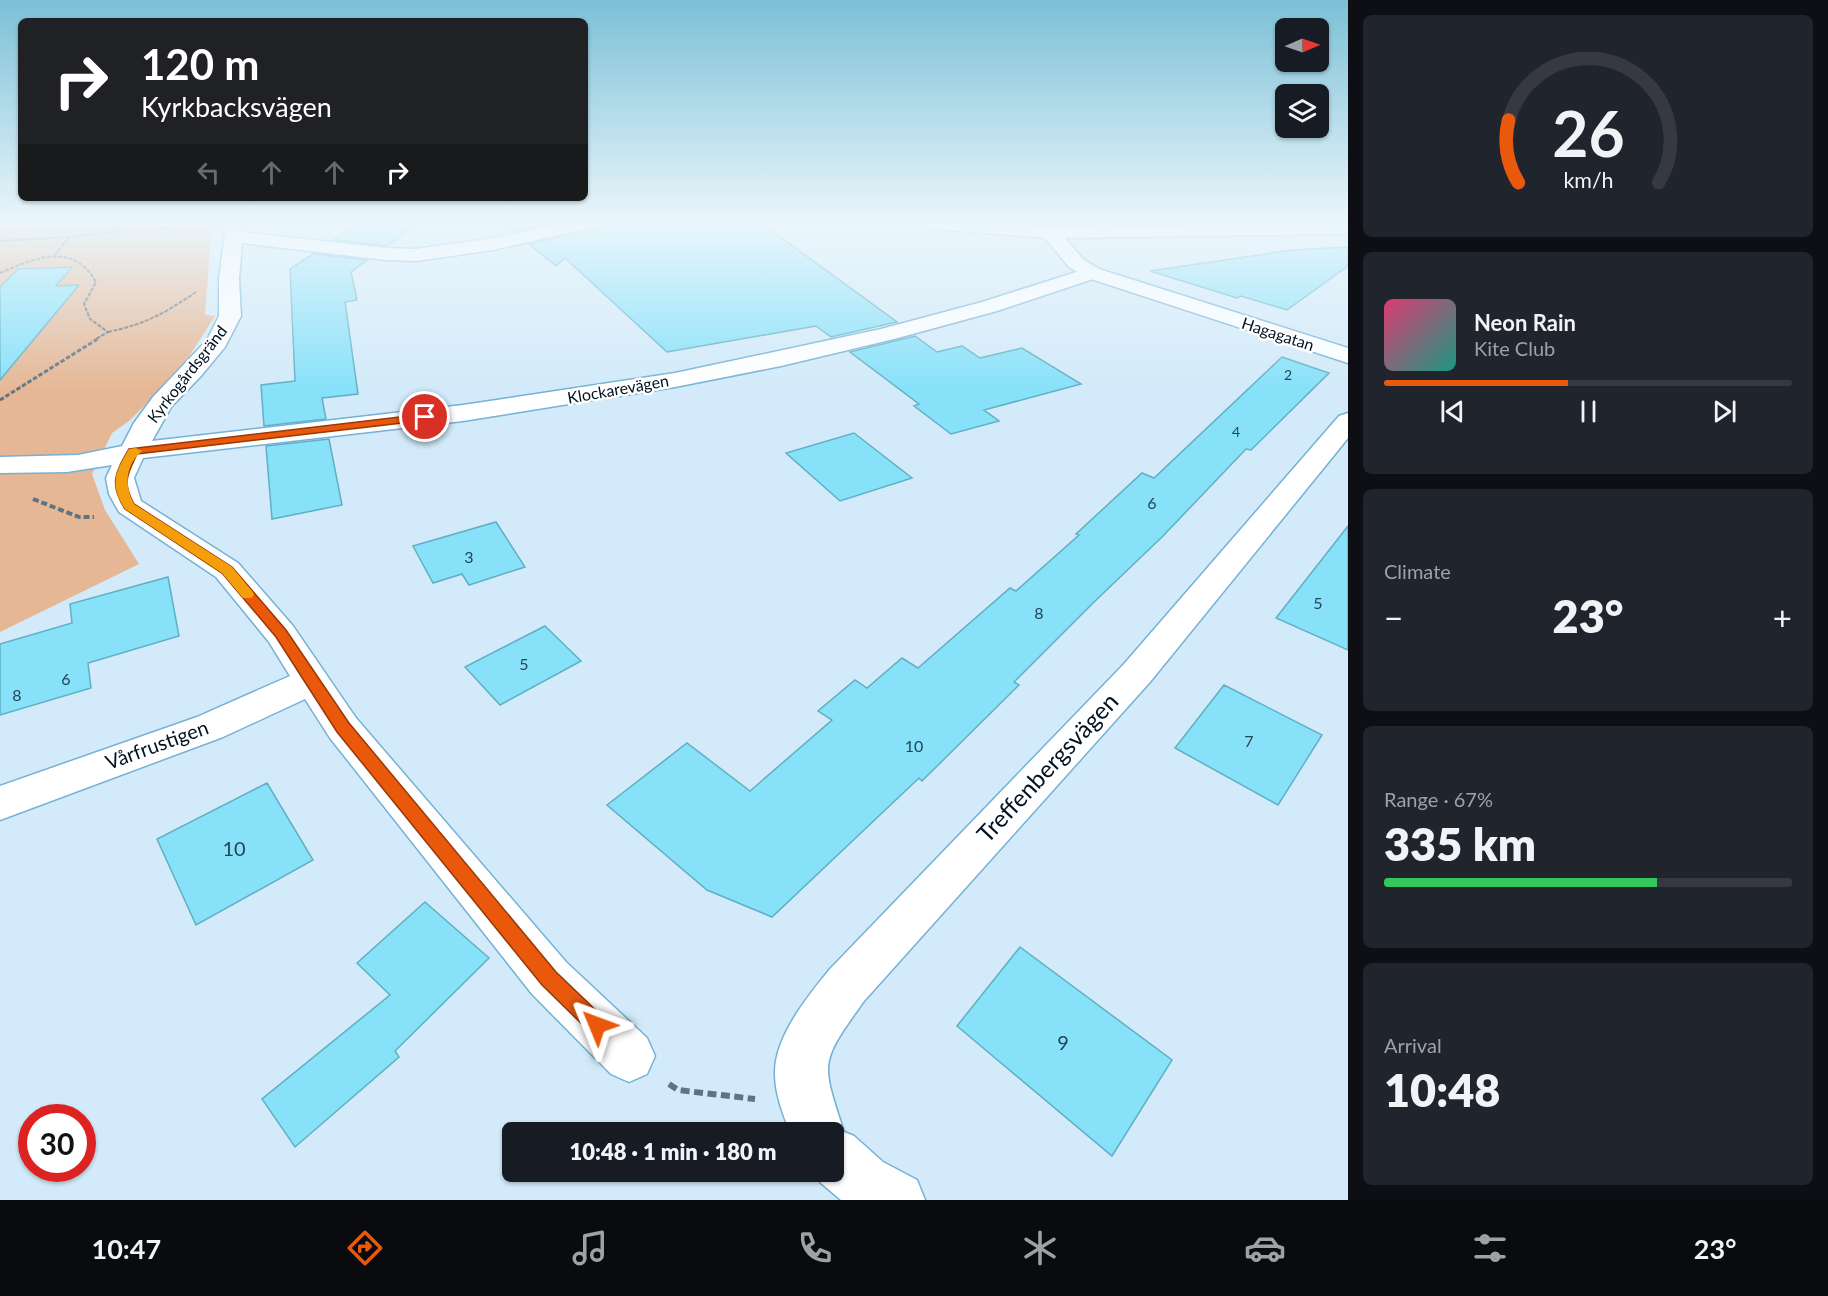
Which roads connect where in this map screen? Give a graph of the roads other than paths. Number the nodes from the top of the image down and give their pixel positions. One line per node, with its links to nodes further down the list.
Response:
1 (229, 278): 6 (street, Kyrkogårdsgränd)
2 (1078, 278): 6 (street, Klockarevägen)
3 (1107, 278): 4 (street, Hagagatan)
4 (1348, 356)
5 (1348, 421): 11 (street, Treffenbergsvägen)
6 (133, 452): 7 (street, Klockarevägen); 8 (street, Kyrkogårdsgränd)
7 (0, 465)
8 (312, 681): 9 (street, Vårfrustigen); 10 (street, Kyrkogårdsgränd)
9 (0, 803)
10 (629, 1056)
11 (811, 1118)
12 (844, 1167): 13 (street)
13 (897, 1200)

